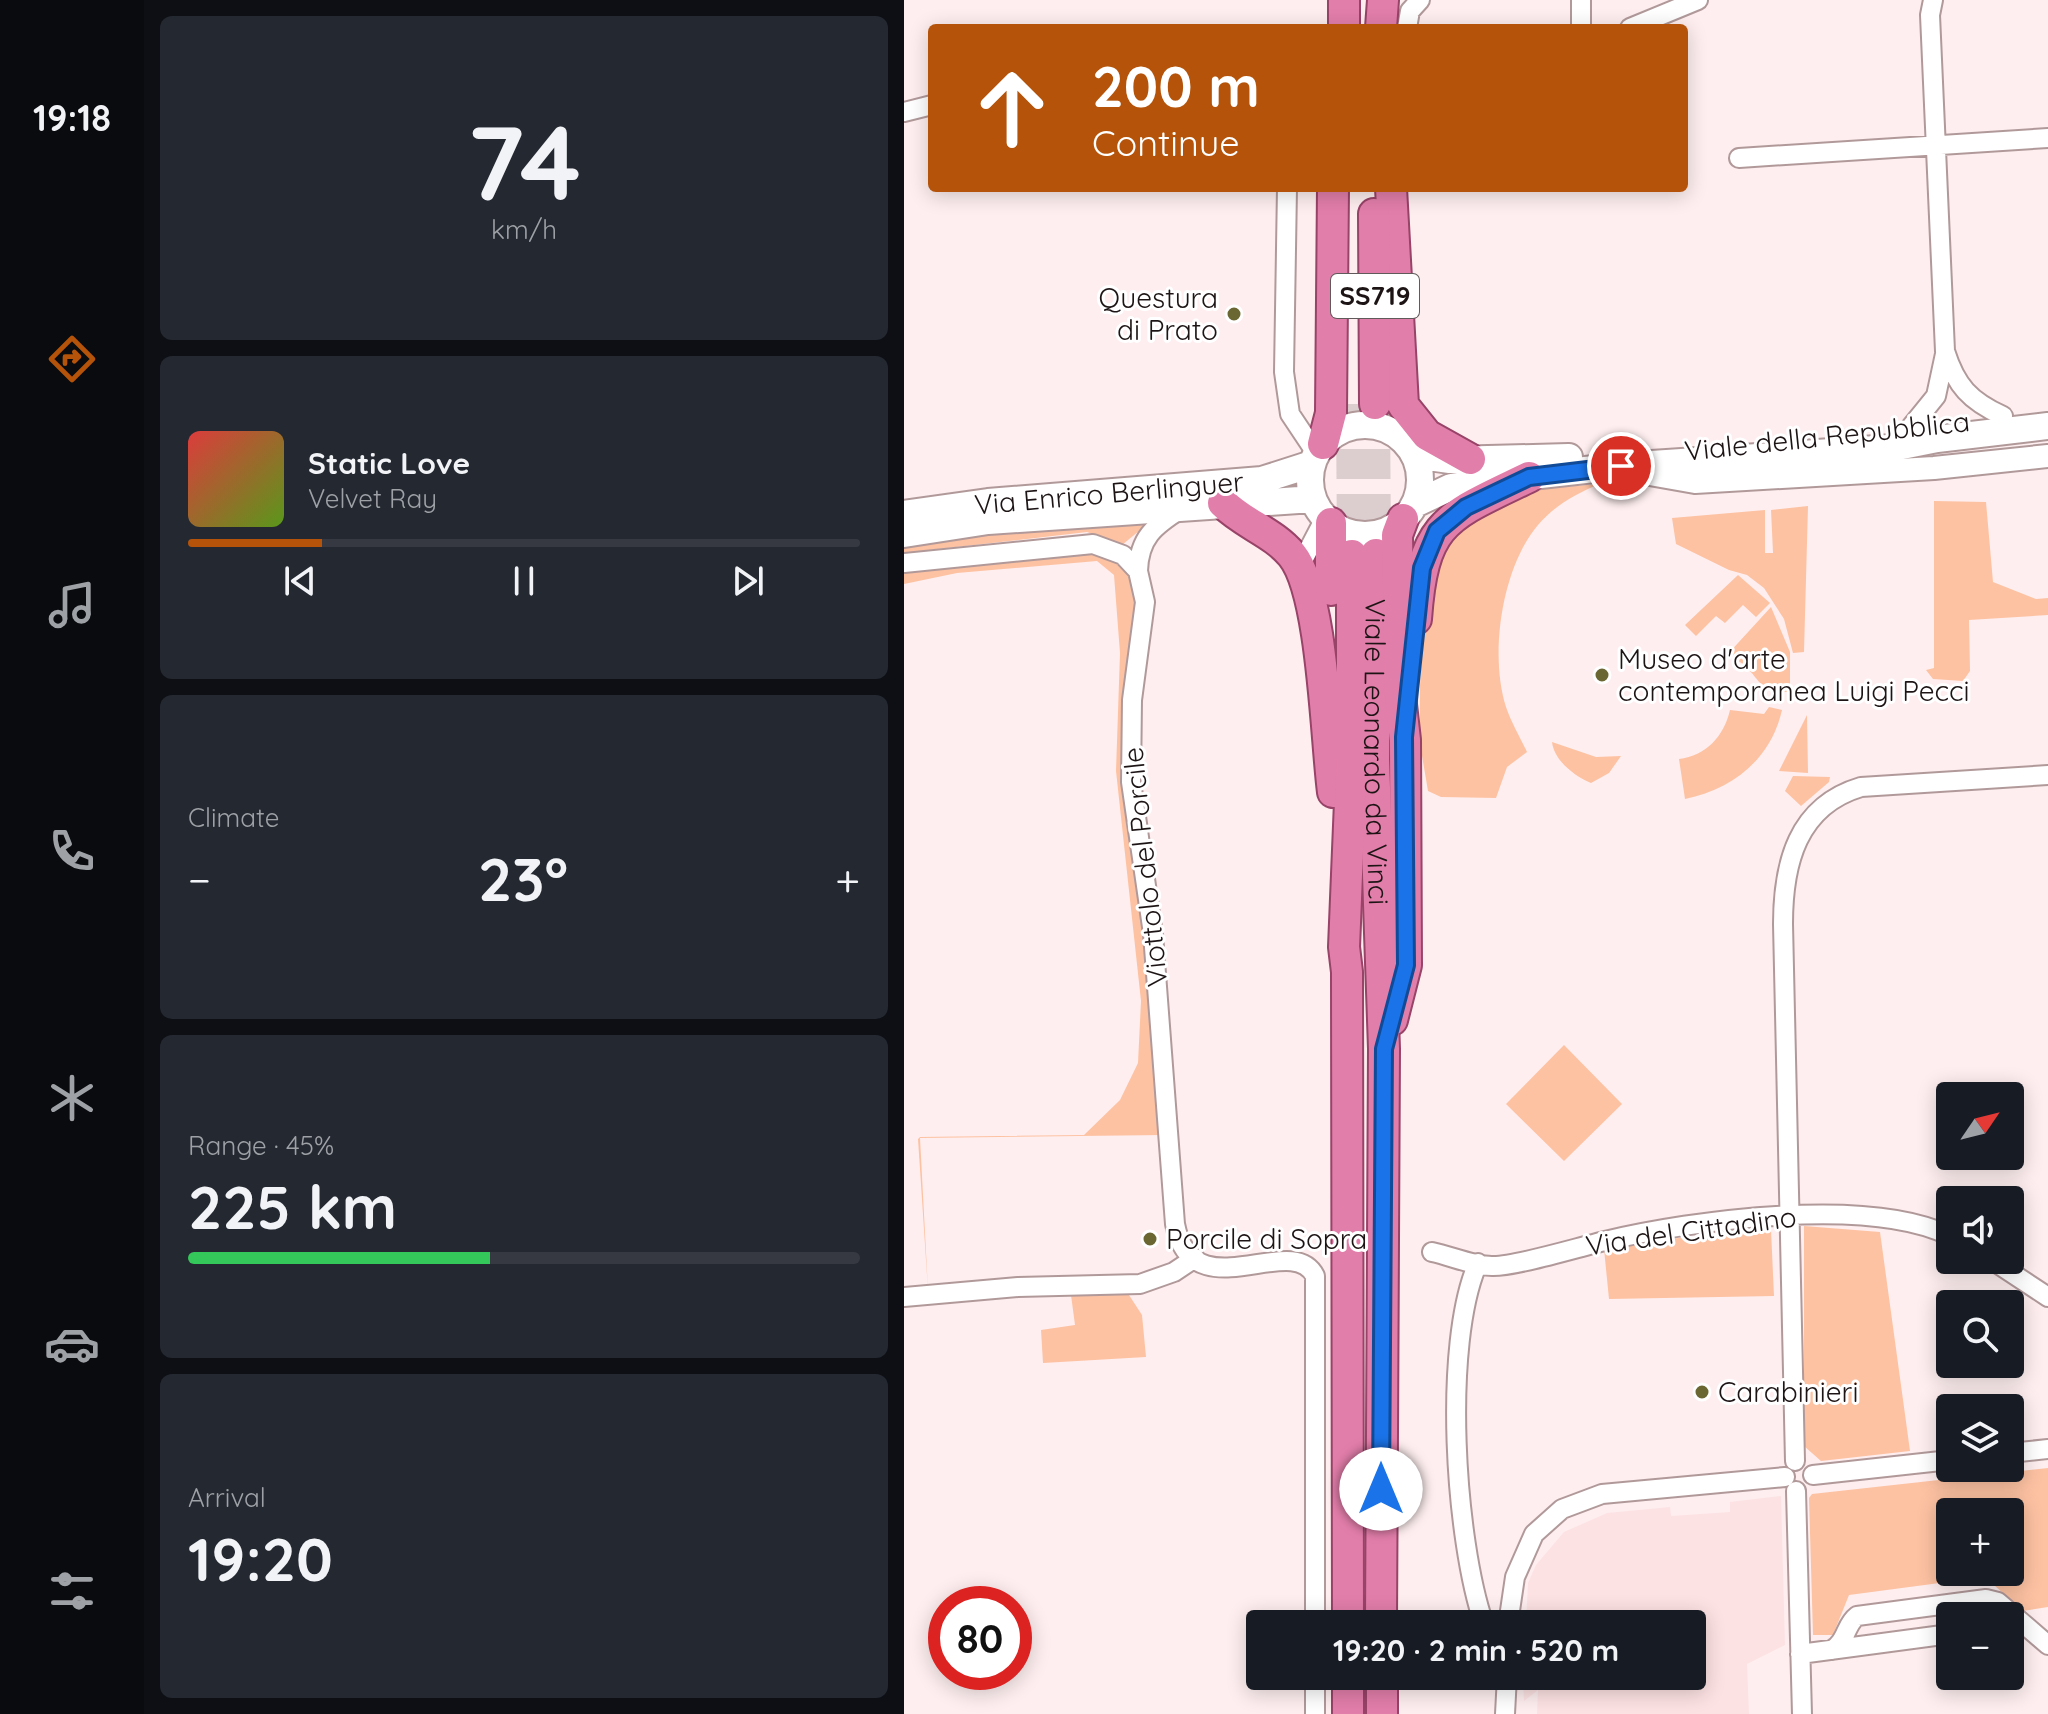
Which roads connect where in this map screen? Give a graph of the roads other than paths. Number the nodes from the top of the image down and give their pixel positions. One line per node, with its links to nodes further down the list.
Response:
1 (1344, 0): 6 (highway)
2 (1420, 0): 7 (street)
3 (1581, 0): 8 (street)
4 (1698, 0): 9 (street)
5 (1933, 0): 13 (street)
6 (1344, 24)
7 (1408, 24)
8 (1581, 24)
9 (1640, 24)
10 (928, 106): 11 (street)
11 (904, 112)
12 (2048, 138): 13 (street)
13 (1934, 147): 14 (street); 20 (street)
14 (1739, 158)
15 (1287, 192): 27 (street)
16 (1333, 192): 27 (highway)
17 (1350, 192): 18 (highway, SS719)
18 (1374, 192)
19 (1391, 192): 21 (highway)
20 (1945, 351): 23 (street); 25 (street)
21 (1401, 379): 26 (highway); 29 (highway)
22 (2048, 412): 23 (main road, Viale della Repubblica)
23 (2003, 416): 25 (main road, Viale della Repubblica)
24 (2048, 426): 30 (main road, Viale della Repubblica)
25 (1906, 433): 29 (main road, Viale della Repubblica)
26 (1406, 445): 27 (main road); 29 (main road, Viale della Repubblica); 33 (main road)
27 (1317, 454): 34 (main road); 35 (main road, Via Enrico Berlinguer)
28 (2048, 456): 30 (street, Viale della Repubblica)
29 (1470, 459)
30 (1540, 476): 33 (main road, Viale della Repubblica); 40 (highway)
31 (1223, 503): 32 (main road, Via Enrico Berlinguer); 34 (main road, Via Enrico Berlinguer); 38 (highway)
32 (1185, 507): 36 (main road, Via Enrico Berlinguer); 39 (street)
33 (1409, 511): 34 (main road); 40 (highway)
34 (1323, 513): 38 (street); 42 (highway)
35 (904, 514)
36 (904, 534)
37 (904, 563): 39 (street)
38 (1300, 566): 42 (highway)
39 (1138, 571): 48 (street, Viottolo del Porcile)
40 (1404, 737): 44 (highway)
41 (2048, 775): 45 (street)
42 (1333, 792): 43 (highway)
43 (1344, 947): 44 (highway, Viale Leonardo da Vinci); 63 (highway, Viale Leonardo da Vinci)
44 (1384, 1049): 64 (highway, Viale Leonardo da Vinci)
45 (1789, 1214): 46 (street, Via del Cittadino); 49 (street, Via del Cittadino); 55 (street)
46 (1936, 1230)
47 (1432, 1252): 49 (street, Via del Cittadino)
48 (1195, 1258): 51 (street); 62 (street)
49 (1478, 1263): 65 (street)
50 (2013, 1274): 52 (street)
51 (904, 1297)
52 (2048, 1297)
53 (2048, 1449): 54 (street)
54 (2024, 1452)
55 (1795, 1461): 57 (street); 58 (street)
56 (1936, 1462): 57 (street)
57 (1813, 1475): 58 (street)
58 (1790, 1484): 66 (street); 71 (street)
59 (1963, 1602): 60 (street)
60 (1998, 1602)
61 (1936, 1606): 70 (street)
62 (1315, 1610)
63 (1348, 1610)
64 (1381, 1610)
65 (1481, 1610)
66 (1510, 1610)
67 (2024, 1630): 69 (street)
68 (1936, 1636): 70 (street)
69 (2048, 1645)
70 (1832, 1650): 71 (street)
71 (1800, 1654): 80 (street)
72 (1315, 1690): 76 (street)
73 (1348, 1690): 77 (highway)
74 (1382, 1690): 78 (highway)
75 (1506, 1690): 79 (street)
76 (1315, 1714)
77 (1348, 1714)
78 (1382, 1714)
79 (1505, 1714)
80 (1802, 1714)

